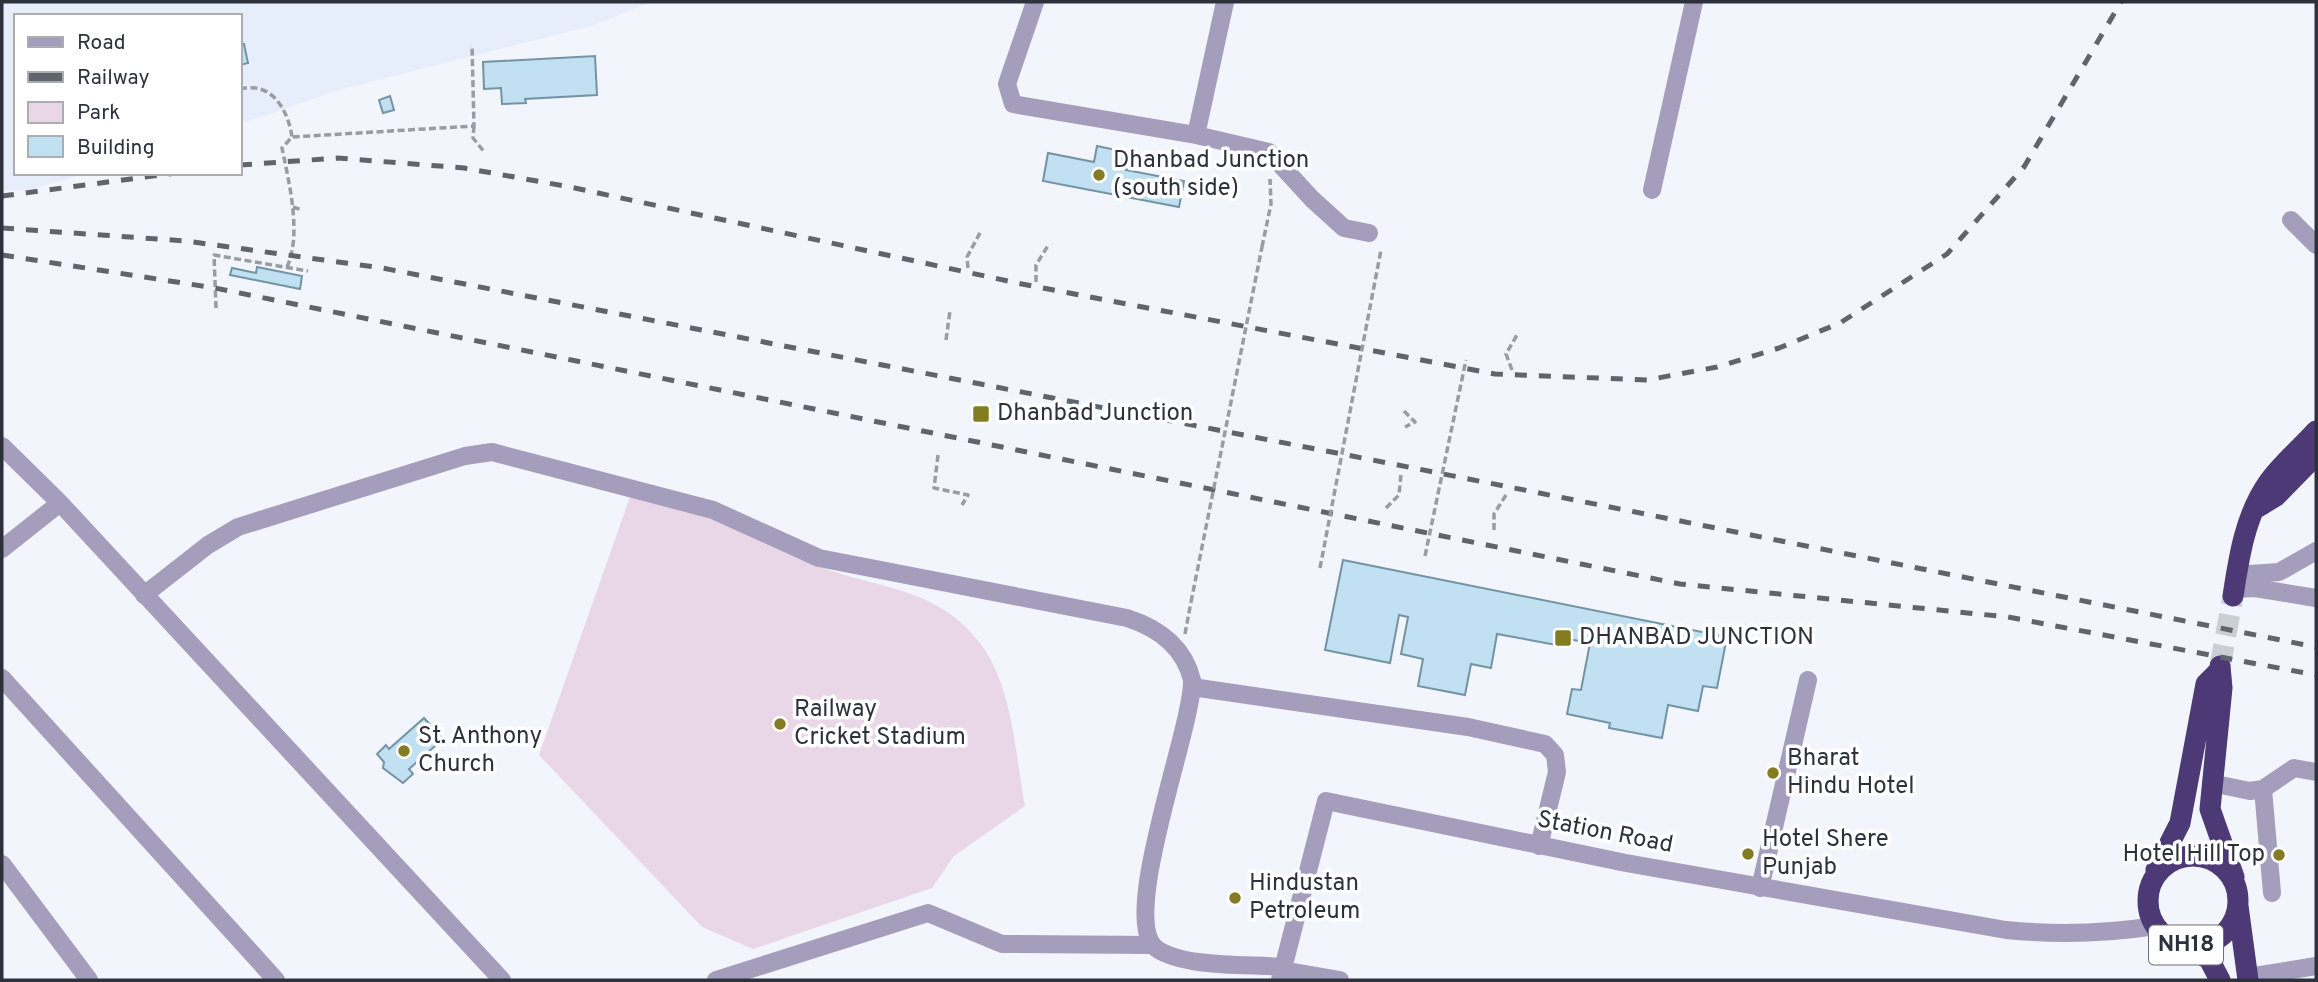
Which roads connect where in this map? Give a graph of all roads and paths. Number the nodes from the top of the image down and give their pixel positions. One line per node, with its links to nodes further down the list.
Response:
1 (1035, 2): 7 (street)
2 (1225, 2): 7 (street)
3 (1694, 2): 10 (street)
4 (472, 45): 6 (path)
5 (242, 88): 8 (path)
6 (474, 126): 8 (path); 9 (path)
7 (1196, 135): 16 (street)
8 (292, 137): 12 (path)
9 (485, 153)
10 (1652, 190)
11 (1271, 204): 50 (path, bridge)
12 (293, 207): 13 (path); 20 (path)
13 (302, 210)
14 (2291, 220): 18 (street)
15 (981, 231): 21 (path)
16 (1369, 233)
17 (1049, 244): 23 (path)
18 (2316, 246)
19 (1381, 250): 46 (path, bridge)
20 (287, 267): 22 (path); 24 (path)
21 (968, 268)
22 (307, 271)
23 (1036, 282)
24 (216, 308)
25 (950, 311): 27 (path)
26 (1517, 335): 29 (path)
27 (946, 340)
28 (1466, 360): 45 (path, bridge)
29 (1511, 370)
30 (1404, 411): 31 (path)
31 (1405, 427)
32 (2316, 431): 41 (highway)
33 (2, 446): 38 (street)
34 (939, 455): 39 (path)
35 (2316, 455): 41 (highway)
36 (1401, 474): 40 (path)
37 (1506, 495): 42 (path)
38 (60, 503): 43 (street); 48 (street)
39 (962, 505)
40 (1386, 508)
41 (2253, 510): 47 (highway)
42 (1494, 530)
43 (2, 549)
44 (2316, 551): 47 (street)
45 (1425, 556)
46 (1320, 568)
47 (2234, 587): 49 (street)
48 (144, 595): 53 (street); 72 (street)
49 (2316, 598)
50 (1183, 641)
51 (2, 678): 71 (street)
52 (1808, 680): 61 (street)
53 (1192, 687): 57 (street); 65 (street)
54 (2316, 772): 56 (street)
55 (2211, 783): 56 (street); 59 (highway, NH18); 60 (highway, NH18)
56 (2263, 789): 62 (street)
57 (1539, 846): 61 (street, Station Road); 68 (street, Station Road)
58 (2, 864): 70 (street)
59 (2151, 882): 60 (highway); 64 (highway, NH18)
60 (2234, 883): 63 (highway, NH18)
61 (1760, 887): 64 (street, Station Road)
62 (2272, 893)
63 (2238, 904): 66 (highway, NH18); 69 (highway, NH18)
64 (2155, 926): 66 (highway, NH18)
65 (1153, 945): 68 (street); 73 (street)
66 (2183, 945): 75 (highway, NH18)
67 (2316, 966): 69 (street)
68 (1282, 972): 74 (street)
69 (2248, 978)
70 (89, 980)
71 (276, 980)
72 (502, 980)
73 (716, 980)
74 (1340, 980)
75 (2220, 980)

